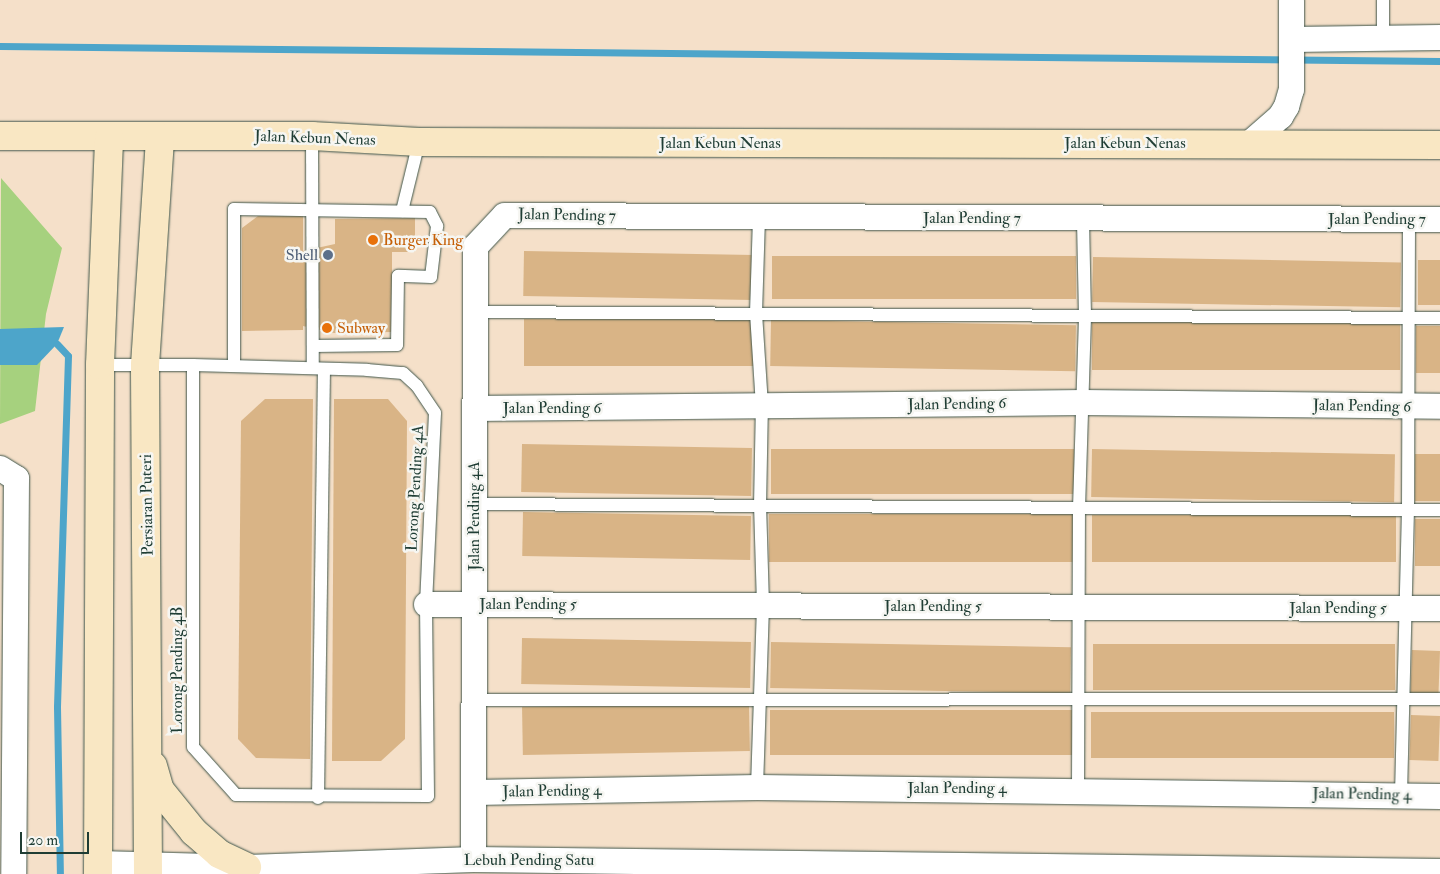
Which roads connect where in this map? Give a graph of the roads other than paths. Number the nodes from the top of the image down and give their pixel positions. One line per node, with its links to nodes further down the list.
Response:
1 (1291, 0): 5 (street)
2 (1383, 0): 3 (lane)
3 (1382, 37): 4 (street); 5 (street)
4 (1440, 38)
5 (1292, 39): 11 (street)
6 (0, 136): 8 (street, Jalan Kebun Nenas)
7 (312, 136): 9 (street, Jalan Kebun Nenas); 10 (street, Jalan Kebun Nenas); 13 (lane)
8 (109, 137): 9 (street, Jalan Kebun Nenas); 26 (street)
9 (160, 137): 27 (street, Persiaran Puteri)
10 (420, 142): 11 (street, Jalan Kebun Nenas); 14 (lane)
11 (1248, 144): 12 (street, Jalan Kebun Nenas)
12 (1440, 145)
13 (311, 210): 14 (lane); 25 (lane); 29 (lane)
14 (402, 211): 25 (lane)
15 (504, 215): 16 (street, Jalan Pending 7); 20 (street, Jalan Pending 4A)
16 (759, 218): 17 (street, Jalan Pending 7); 21 (lane)
17 (1083, 218): 18 (street, Jalan Pending 7); 22 (lane)
18 (1409, 218): 19 (street, Jalan Pending 7); 23 (lane)
19 (1440, 219)
20 (475, 312): 21 (lane); 35 (street, Jalan Pending 4A)
21 (756, 314): 22 (lane); 32 (lane)
22 (1085, 316): 23 (lane); 31 (lane)
23 (1410, 317): 24 (lane); 33 (lane)
24 (1440, 318)
25 (313, 346): 30 (lane)
26 (100, 365): 27 (lane, Lorong Pending 4A); 65 (street)
27 (145, 365): 28 (lane, Lorong Pending 4A); 55 (street, Persiaran Puteri)
28 (194, 365): 29 (lane, Lorong Pending 4A); 62 (lane, Lorong Pending 4B)
29 (234, 366): 30 (lane, Lorong Pending 4A)
30 (319, 369): 43 (lane, Lorong Pending 4A); 62 (lane)
31 (1084, 402): 32 (street, Jalan Pending 6); 33 (street, Jalan Pending 6); 39 (lane)
32 (762, 406): 35 (street, Jalan Pending 6); 38 (lane)
33 (1407, 406): 34 (street, Jalan Pending 6); 40 (lane)
34 (1440, 406)
35 (474, 408): 37 (street, Jalan Pending 4A)
36 (0, 468): 42 (street)
37 (474, 504): 38 (lane); 44 (street, Jalan Pending 4A)
38 (760, 506): 39 (lane); 45 (lane)
39 (1079, 508): 40 (lane); 46 (lane)
40 (1408, 509): 41 (lane); 47 (lane)
41 (1440, 510)
42 (8, 575): 49 (street)
43 (426, 604): 44 (street, Jalan Pending 5); 60 (lane, Lorong Pending 4A)
44 (474, 604): 45 (street, Jalan Pending 5); 54 (street, Jalan Pending 4A)
45 (763, 605): 46 (street, Jalan Pending 5); 52 (lane)
46 (1080, 606): 47 (street, Jalan Pending 5); 51 (lane)
47 (1404, 608): 48 (street, Jalan Pending 5); 50 (lane)
48 (1440, 608)
49 (7, 682): 63 (street)
50 (1403, 697): 51 (lane); 53 (lane); 59 (lane)
51 (1080, 698): 52 (lane); 57 (lane)
52 (760, 699): 54 (lane); 56 (lane)
53 (1440, 699)
54 (474, 700): 58 (street, Jalan Pending 4A)
55 (149, 749): 66 (street, Persiaran Puteri); 68 (street)
56 (757, 787): 57 (street, Jalan Pending 4); 58 (street, Jalan Pending 4)
57 (1078, 790): 59 (street, Jalan Pending 4)
58 (474, 792): 64 (street, Jalan Pending 4A)
59 (1401, 795): 61 (street, Jalan Pending 4)
60 (428, 796): 62 (lane, Lorong Pending 4B)
61 (1440, 796)
62 (318, 798)
63 (7, 801): 70 (street)
64 (473, 858): 67 (street, Lebuh Pending Satu); 68 (street, Lebuh Pending Satu)
65 (98, 868): 66 (street, Lebuh Pending Satu)
66 (148, 869): 68 (street, Lebuh Pending Satu)
67 (968, 869): 69 (street, Lebuh Pending Satu)
68 (240, 870)
69 (1440, 871)
70 (13, 874)

